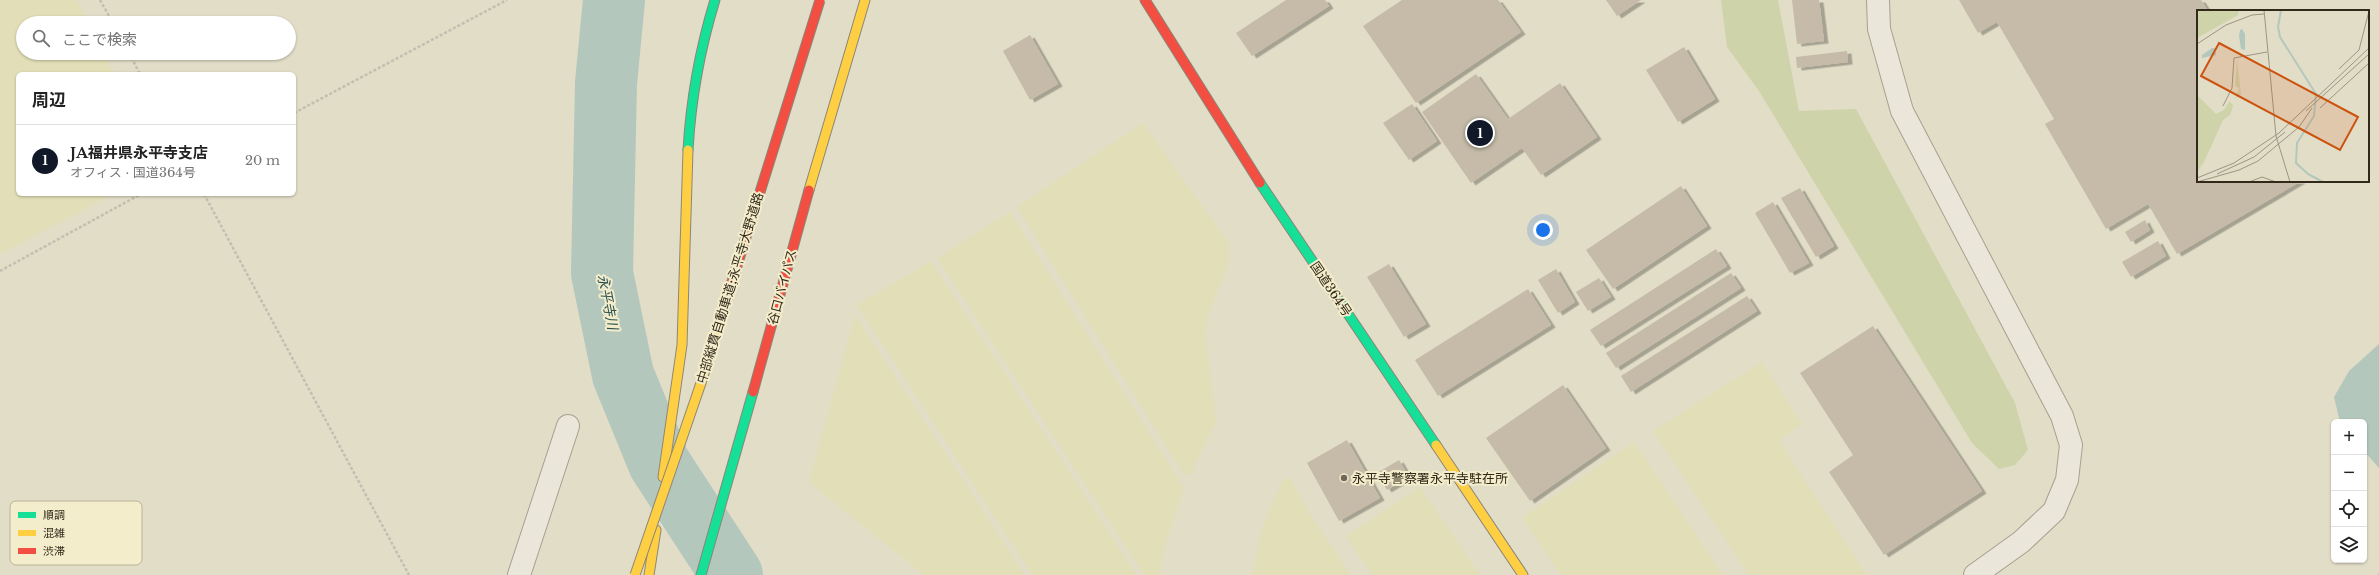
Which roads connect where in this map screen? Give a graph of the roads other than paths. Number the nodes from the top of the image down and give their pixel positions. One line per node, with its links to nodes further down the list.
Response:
1 (716, 0): 9 (highway, bridge)
2 (820, 0): 8 (highway, 中部縦貫自動車道;永平寺大野道路, bridge)
3 (865, 0): 10 (highway, 谷口バイパス)
4 (1145, 0): 11 (highway, 国道364号)
5 (1878, 0): 12 (street)
6 (568, 426): 7 (street)
7 (519, 575)
8 (635, 575)
9 (649, 575)
10 (701, 575)
11 (1523, 575)
12 (1975, 575)

